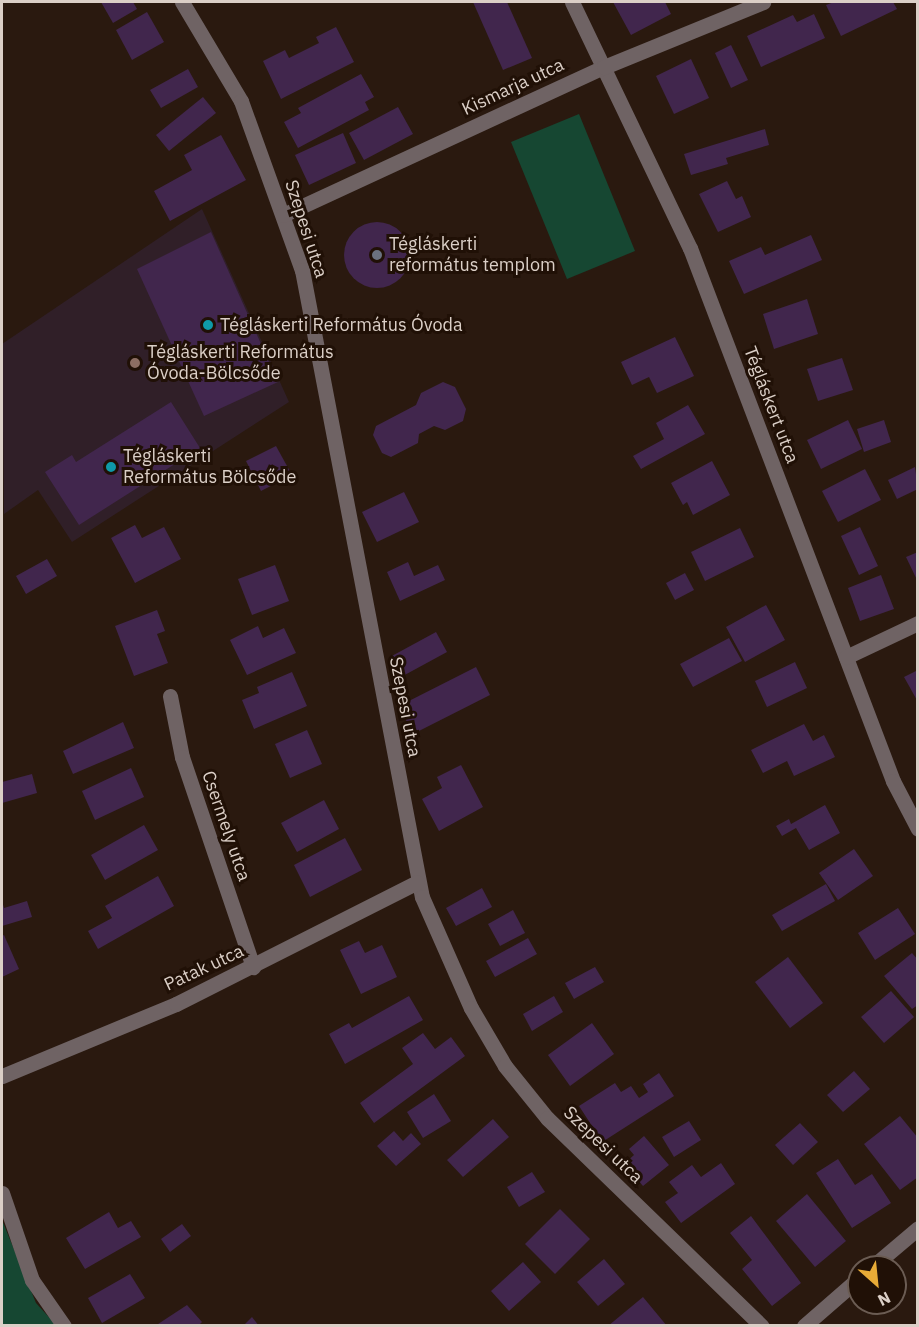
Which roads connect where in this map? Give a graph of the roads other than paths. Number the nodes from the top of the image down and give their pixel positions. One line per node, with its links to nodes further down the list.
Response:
1 (182, 2): 5 (street, Szepesi utca)
2 (572, 2): 4 (street, Tégláskert utca)
3 (763, 2): 4 (street, Kismarja utca)
4 (604, 67): 5 (street, Kismarja utca); 7 (street, Tégláskert utca)
5 (283, 215): 10 (street, Szepesi utca)
6 (918, 623): 7 (street)
7 (846, 657): 9 (street, Tégláskert utca)
8 (170, 696): 11 (street, Csermely utca)
9 (918, 829)
10 (417, 882): 11 (street, Patak utca); 18 (street, Szepesi utca)
11 (253, 966): 12 (street, Patak utca)
12 (2, 1076)
13 (2, 1193): 17 (street)
14 (918, 1228): 15 (street)
15 (886, 1255)
16 (847, 1288): 19 (street)
17 (64, 1326)
18 (762, 1326)
19 (804, 1326)

